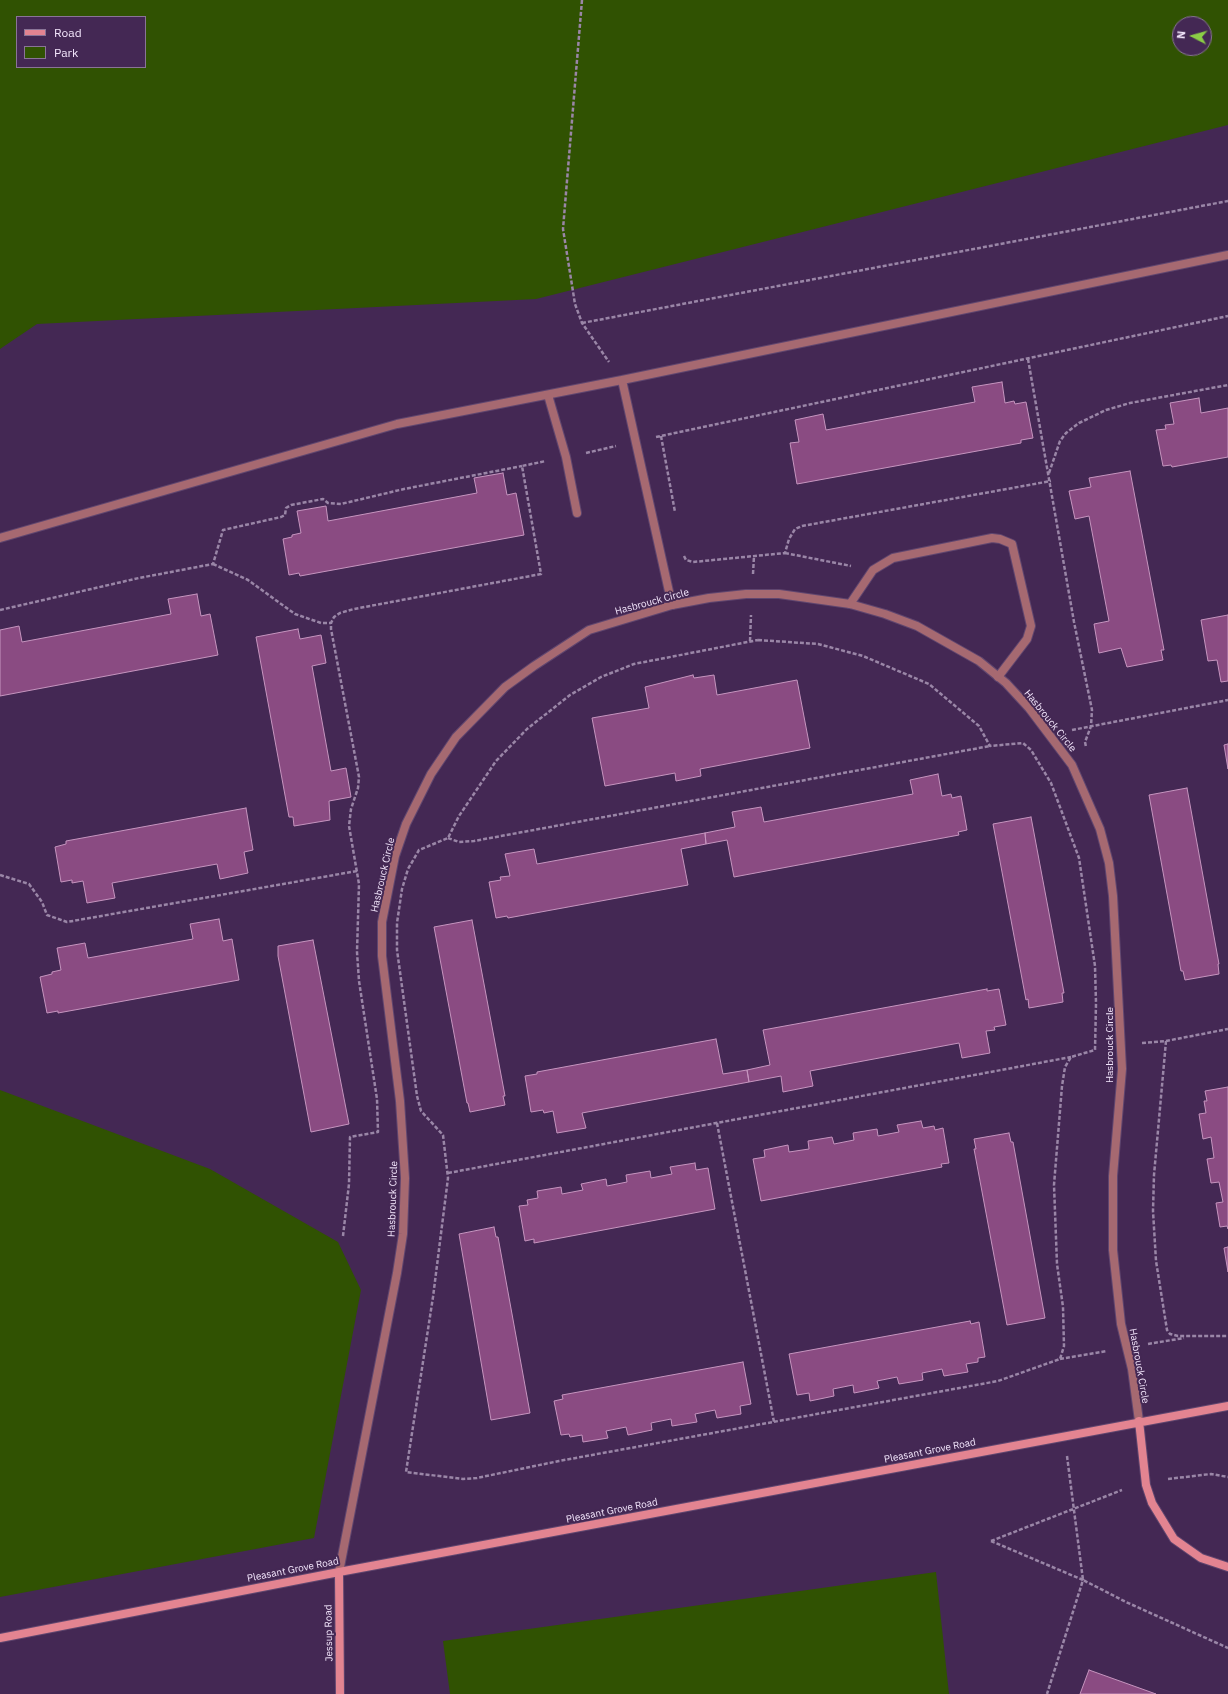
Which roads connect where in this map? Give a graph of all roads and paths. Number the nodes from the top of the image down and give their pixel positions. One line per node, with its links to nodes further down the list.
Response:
1 (582, 0): 4 (path)
2 (1228, 201): 4 (path)
3 (1228, 255): 5 (street)
4 (582, 323): 5 (path)
5 (622, 380): 7 (street); 19 (street)
6 (1228, 385): 10 (path)
7 (548, 395): 12 (street); 14 (street)
8 (661, 436): 13 (path)
9 (522, 466): 17 (path)
10 (1049, 474)
11 (1051, 481): 15 (path)
12 (577, 513)
13 (676, 518)
14 (0, 538)
15 (785, 553): 16 (path); 18 (path)
16 (683, 554)
17 (213, 564): 21 (path); 22 (path)
18 (873, 570): 20 (street); 23 (street)
19 (672, 604): 20 (street, Hasbrouck Circle); 45 (street, Hasbrouck Circle)
20 (850, 604): 23 (street, Hasbrouck Circle)
21 (0, 610)
22 (332, 623)
23 (998, 677): 25 (street, Hasbrouck Circle)
24 (1228, 700): 25 (path)
25 (1050, 736): 26 (path); 38 (street, Hasbrouck Circle)
26 (1023, 743): 27 (path); 33 (path)
27 (990, 746): 28 (path); 28 (path)
28 (448, 838): 35 (path)
29 (357, 871): 30 (path)
30 (0, 875)
31 (1228, 1029): 32 (path)
32 (1166, 1040)
33 (1071, 1057): 34 (path); 37 (path)
34 (717, 1123): 35 (path); 37 (path)
35 (448, 1173): 37 (path)
36 (1228, 1406): 38 (street, Pleasant Grove Road)
37 (774, 1422)
38 (1139, 1422): 39 (street, Pleasant Grove Road); 44 (street)
39 (1065, 1436): 43 (path); 45 (street, Pleasant Grove Road)
40 (1228, 1477): 41 (path)
41 (1168, 1479)
42 (1122, 1490): 43 (path)
43 (1074, 1508): 46 (path); 46 (path)
44 (1228, 1567)
45 (339, 1572): 47 (street, Pleasant Grove Road); 49 (street, Jessup Road)
46 (1083, 1580): 48 (path); 50 (path)
47 (0, 1638)
48 (1228, 1648)
49 (340, 1694)
50 (1048, 1694)

